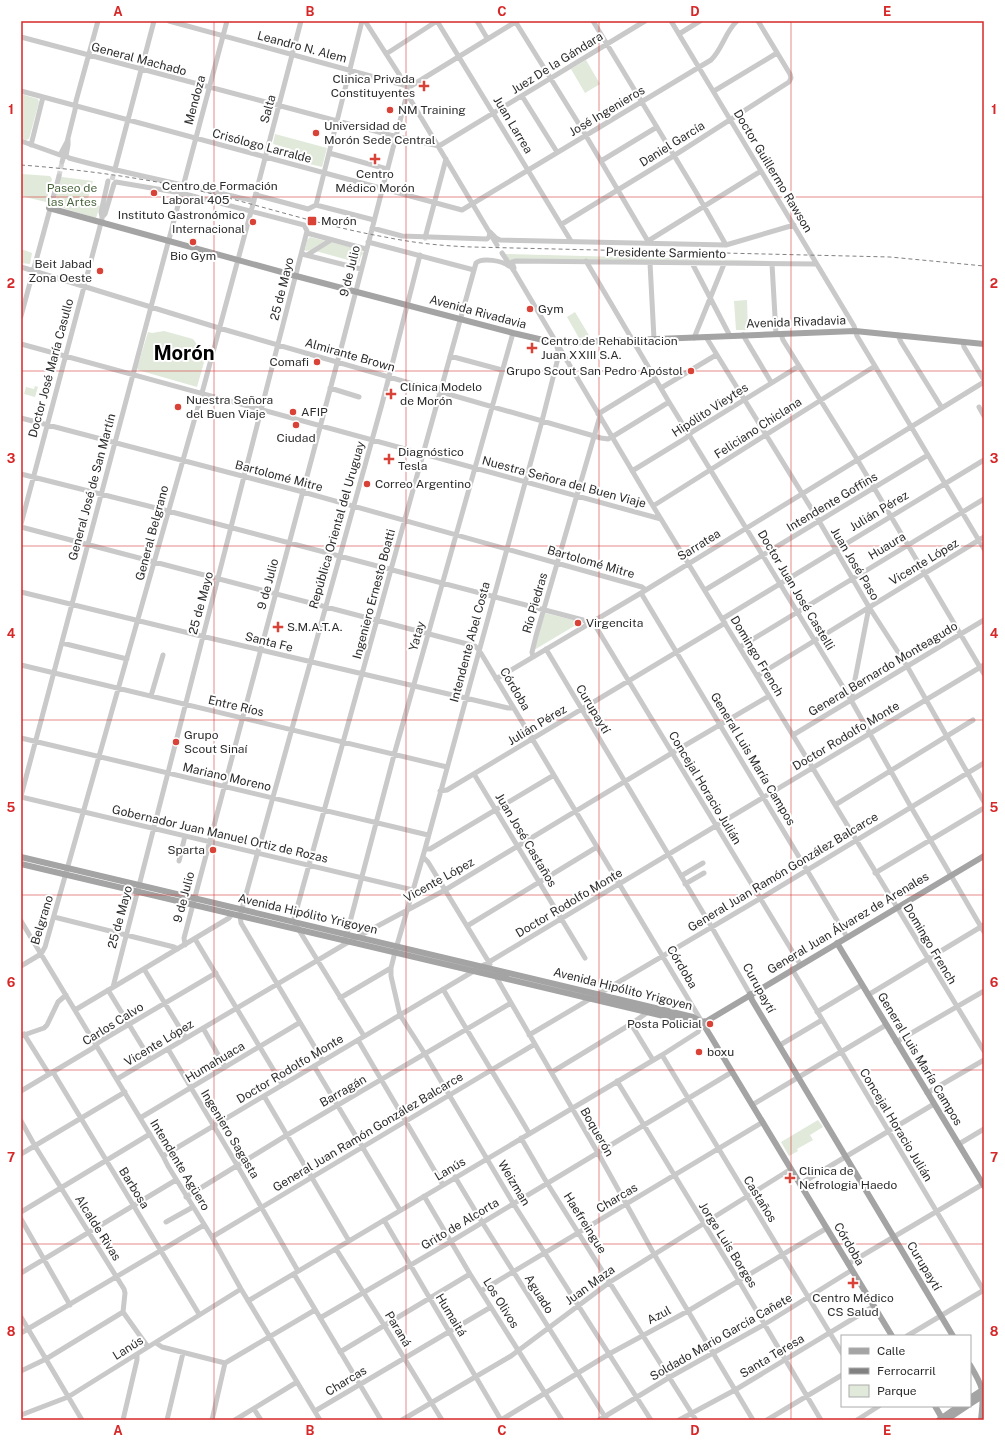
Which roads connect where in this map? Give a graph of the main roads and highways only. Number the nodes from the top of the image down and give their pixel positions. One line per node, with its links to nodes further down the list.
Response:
1 (49, 208): 2 (main road, Avenida Rivadavia)
2 (984, 344)
3 (984, 856): 10 (main road, General Juan Álvarez de Arenales)
4 (21, 857): 6 (main road, Avenida Hipólito Yrigoyen)
5 (21, 864): 6 (main road, Avenida Hipólito Yrigoyen)
6 (66, 871): 7 (main road, Avenida Hipólito Yrigoyen)
7 (193, 902): 8 (main road, Avenida Hipólito Yrigoyen); 8 (main road, Avenida Hipólito Yrigoyen)
8 (240, 913): 9 (main road, Avenida Hipólito Yrigoyen); 9 (main road, Avenida Hipólito Yrigoyen)
9 (346, 940): 11 (main road, Avenida Hipólito Yrigoyen); 11 (main road, Avenida Hipólito Yrigoyen)
10 (837, 943): 13 (main road, General Juan Álvarez de Arenales); 15 (main road, General Luis María Campos)
11 (396, 949): 12 (main road, Avenida Hipólito Yrigoyen); 12 (main road, Avenida Hipólito Yrigoyen)
12 (494, 972): 14 (main road, Avenida Hipólito Yrigoyen); 14 (main road, Avenida Hipólito Yrigoyen)
13 (750, 994): 14 (main road, General Juan Álvarez de Arenales); 17 (main road, Curupaytí)
14 (702, 1022): 16 (main road, Córdoba)
15 (983, 1185)
16 (891, 1335)
17 (952, 1335)
18 (971, 1367): 19 (main road)
19 (984, 1392): 20 (main road); 21 (main road); 26 (main road)
20 (971, 1398)
21 (971, 1403)
22 (936, 1407): 25 (main road)
23 (958, 1407): 25 (main road)
24 (965, 1407): 25 (main road)
25 (942, 1419)
26 (981, 1420)

